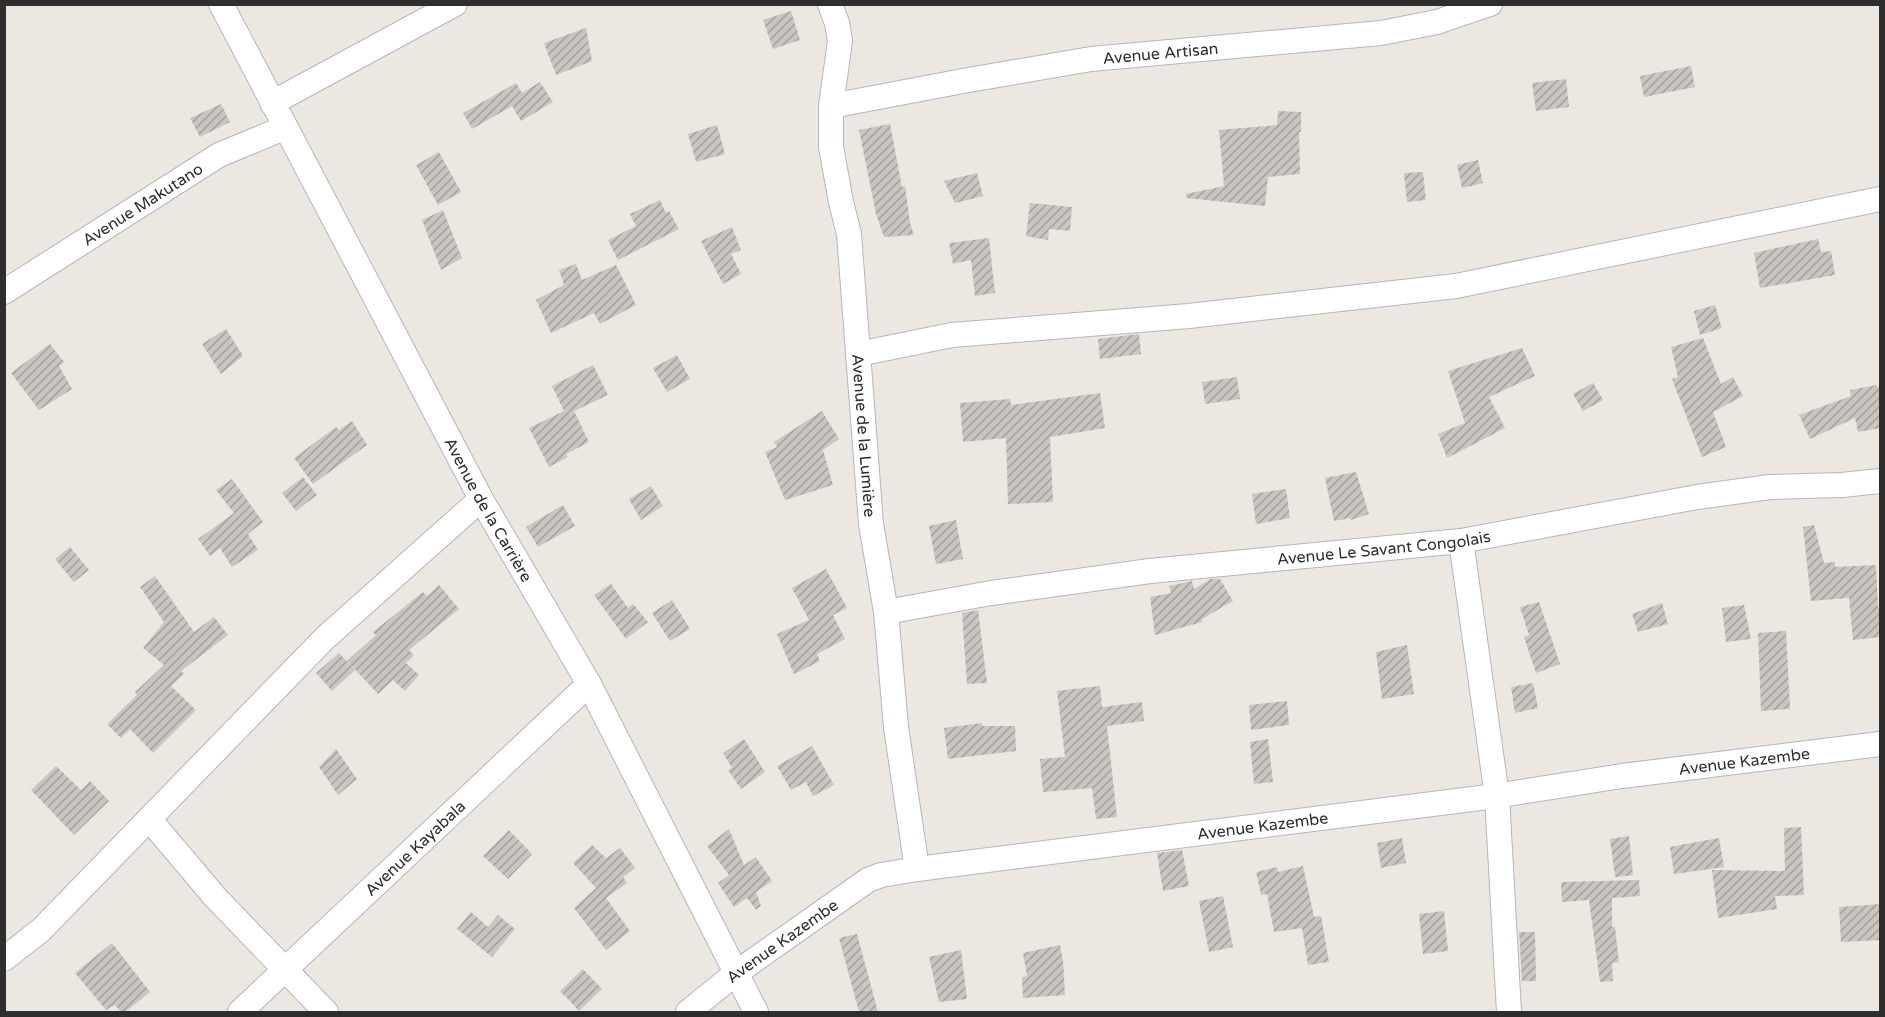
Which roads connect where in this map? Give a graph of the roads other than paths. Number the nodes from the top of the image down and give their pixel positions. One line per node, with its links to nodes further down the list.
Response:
1 (221, 4): 5 (street, Avenue de la Carrière)
2 (455, 4): 5 (street)
3 (830, 4): 6 (street, Avenue de la Lumière)
4 (1490, 4): 6 (street, Avenue Artisan)
5 (272, 103): 7 (street, Avenue de la Carrière)
6 (831, 106): 10 (street, Avenue de la Lumière)
7 (284, 128): 9 (street, Avenue Makutano); 12 (street, Avenue de la Carrière)
8 (1881, 199): 10 (street)
9 (4, 292)
10 (858, 354): 14 (street, Avenue de la Lumière)
11 (1881, 481): 13 (street, Avenue Le Savant Congolais)
12 (481, 499): 15 (street, Avenue de la Carrière); 18 (street)
13 (1461, 541): 14 (street, Avenue Le Savant Congolais); 17 (street)
14 (886, 612): 19 (street, Avenue de la Lumière)
15 (589, 684): 21 (street, Avenue Kayabala); 22 (street, Avenue de la Carrière)
16 (1881, 744): 17 (street, Avenue Kazembe)
17 (1497, 796): 19 (street, Avenue Kazembe); 27 (street)
18 (150, 820): 20 (street); 21 (street)
19 (917, 868): 22 (street, Avenue Kazembe)
20 (4, 959)
21 (285, 971): 23 (street, Avenue Kayabala); 24 (street)
22 (736, 973): 25 (street, Avenue Kazembe); 26 (street, Avenue de la Carrière)
23 (240, 1012)
24 (326, 1012)
25 (688, 1012)
26 (756, 1012)
27 (1509, 1012)

